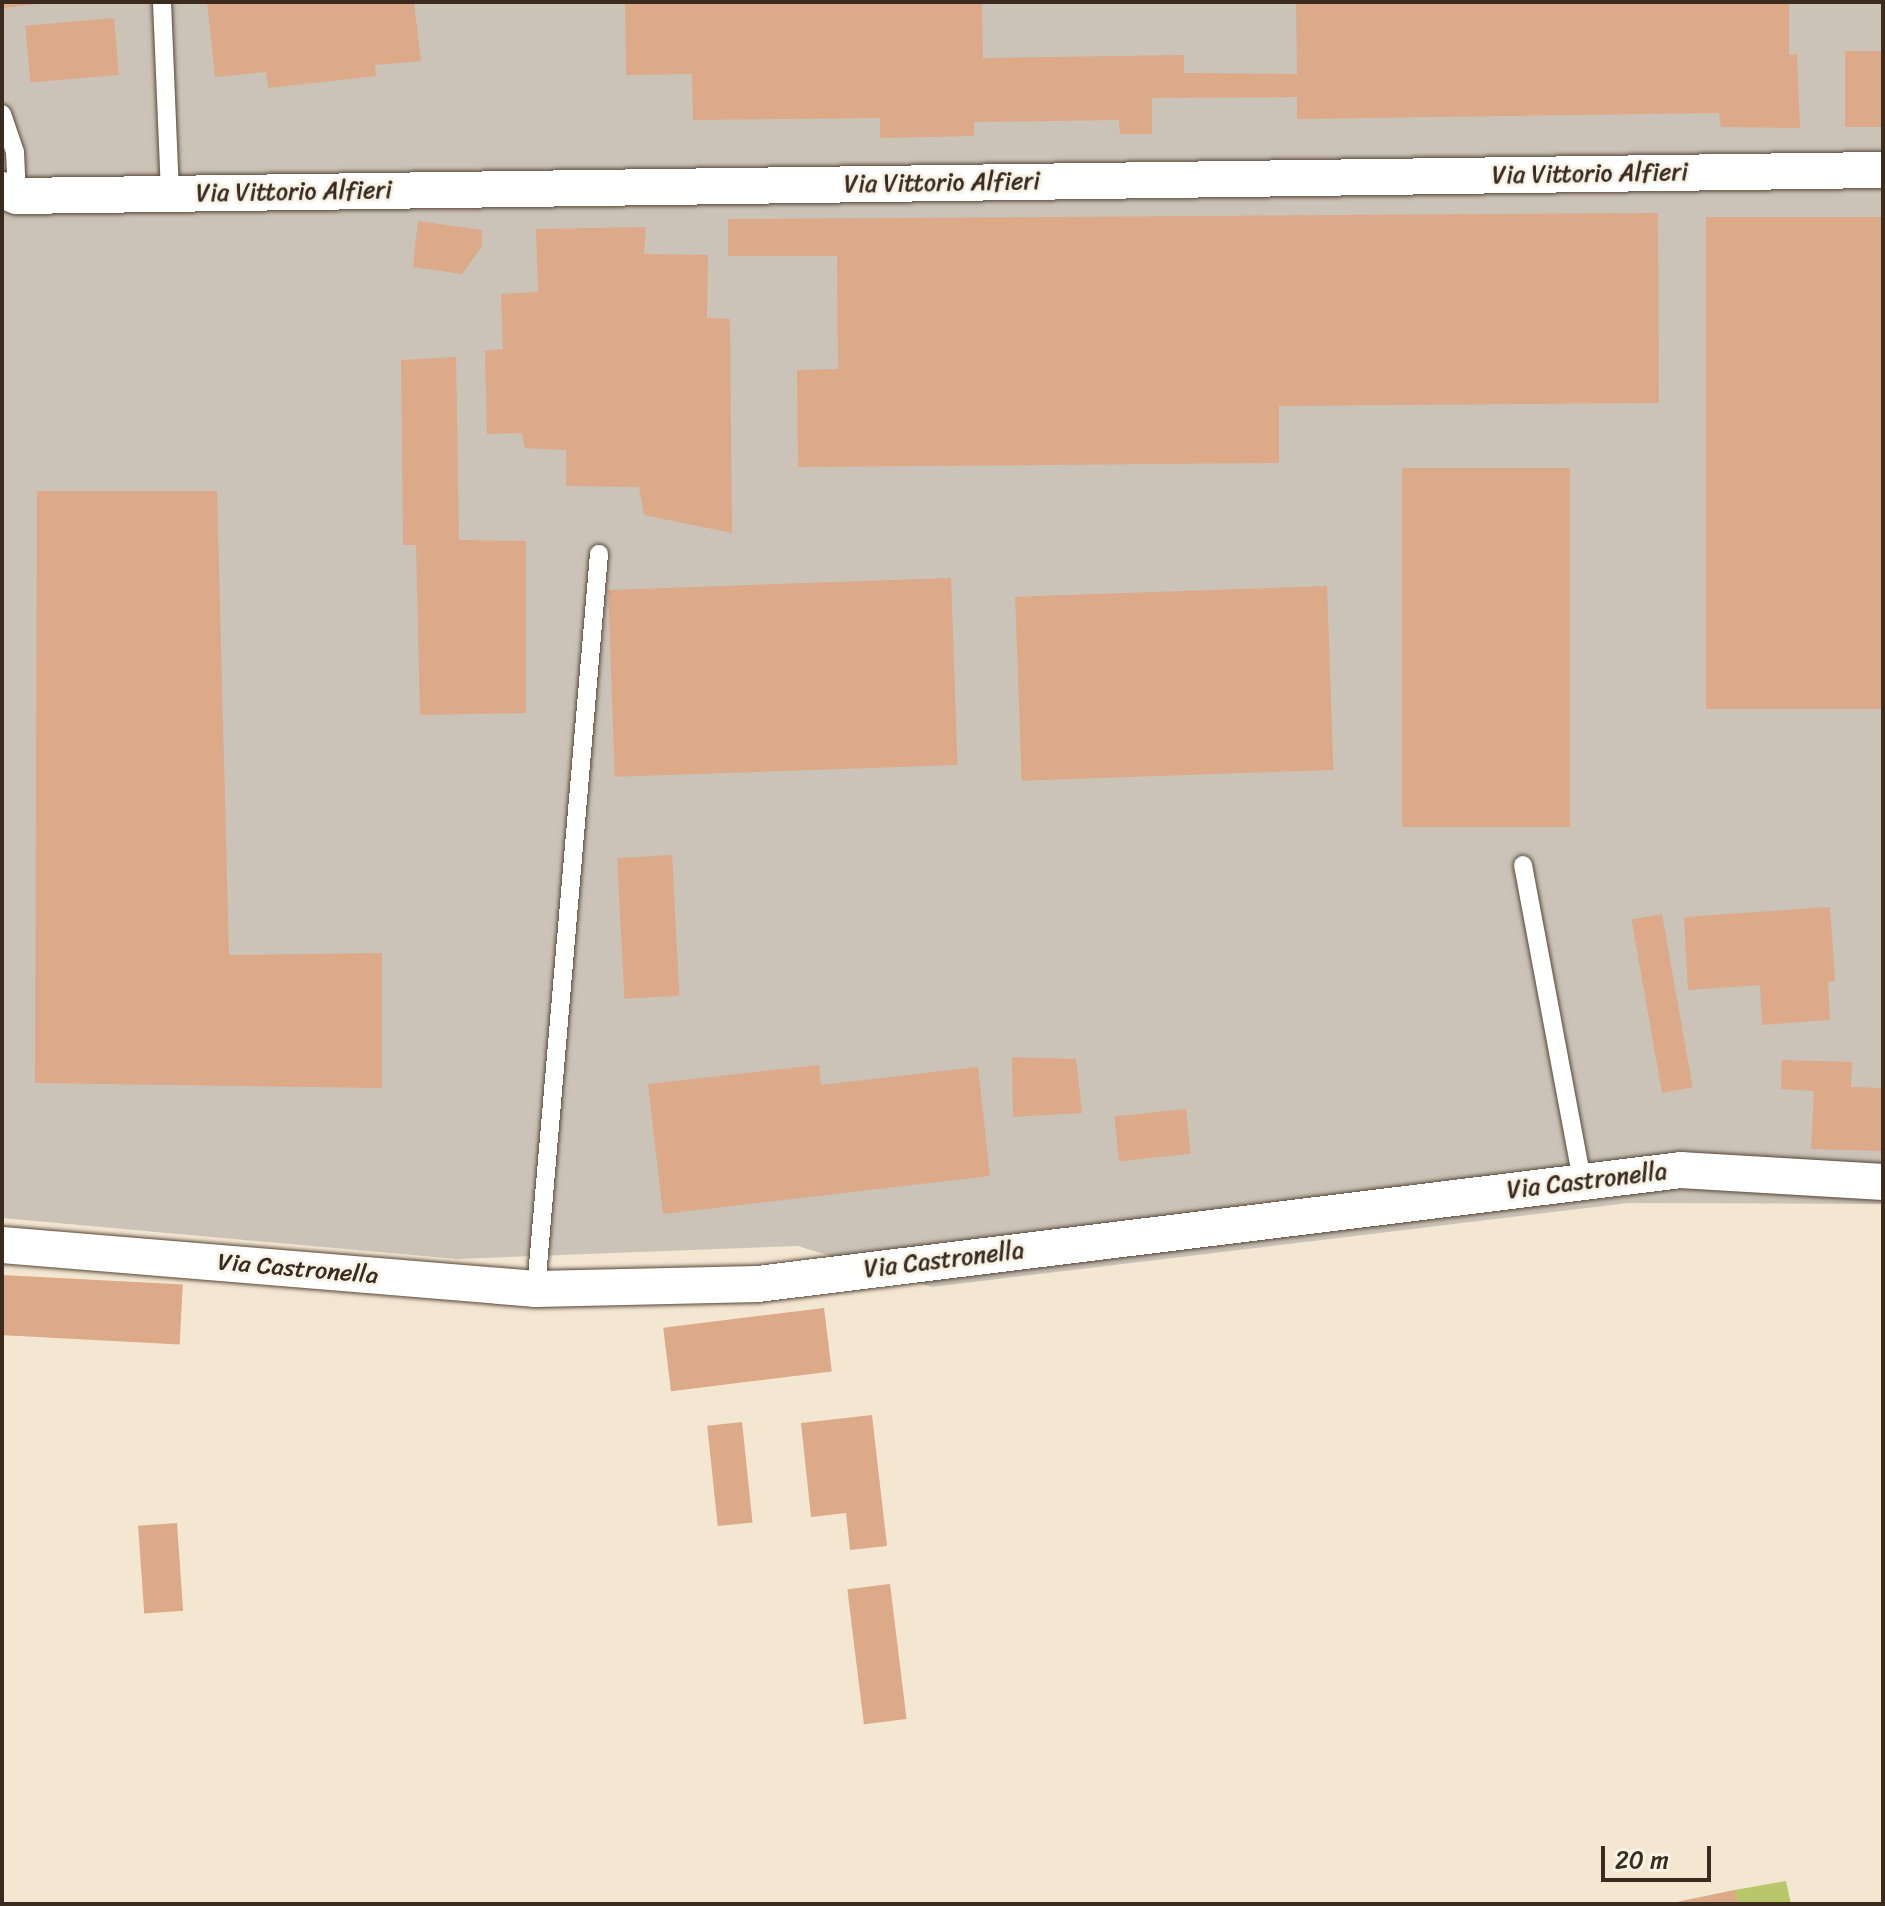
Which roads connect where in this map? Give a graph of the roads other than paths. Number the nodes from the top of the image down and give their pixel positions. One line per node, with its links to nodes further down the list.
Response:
1 (162, 2): 5 (lane)
2 (2, 114): 4 (lane)
3 (1883, 170): 5 (street, Via Vittorio Alfieri)
4 (10, 193): 5 (street, Via Vittorio Alfieri)
5 (170, 194)
6 (599, 554): 11 (lane)
7 (1523, 865): 8 (lane)
8 (1582, 1181): 9 (street, Via Castronella); 11 (street, Via Castronella)
9 (1883, 1182)
10 (2, 1245): 11 (street, Via Castronella)
11 (536, 1289)

